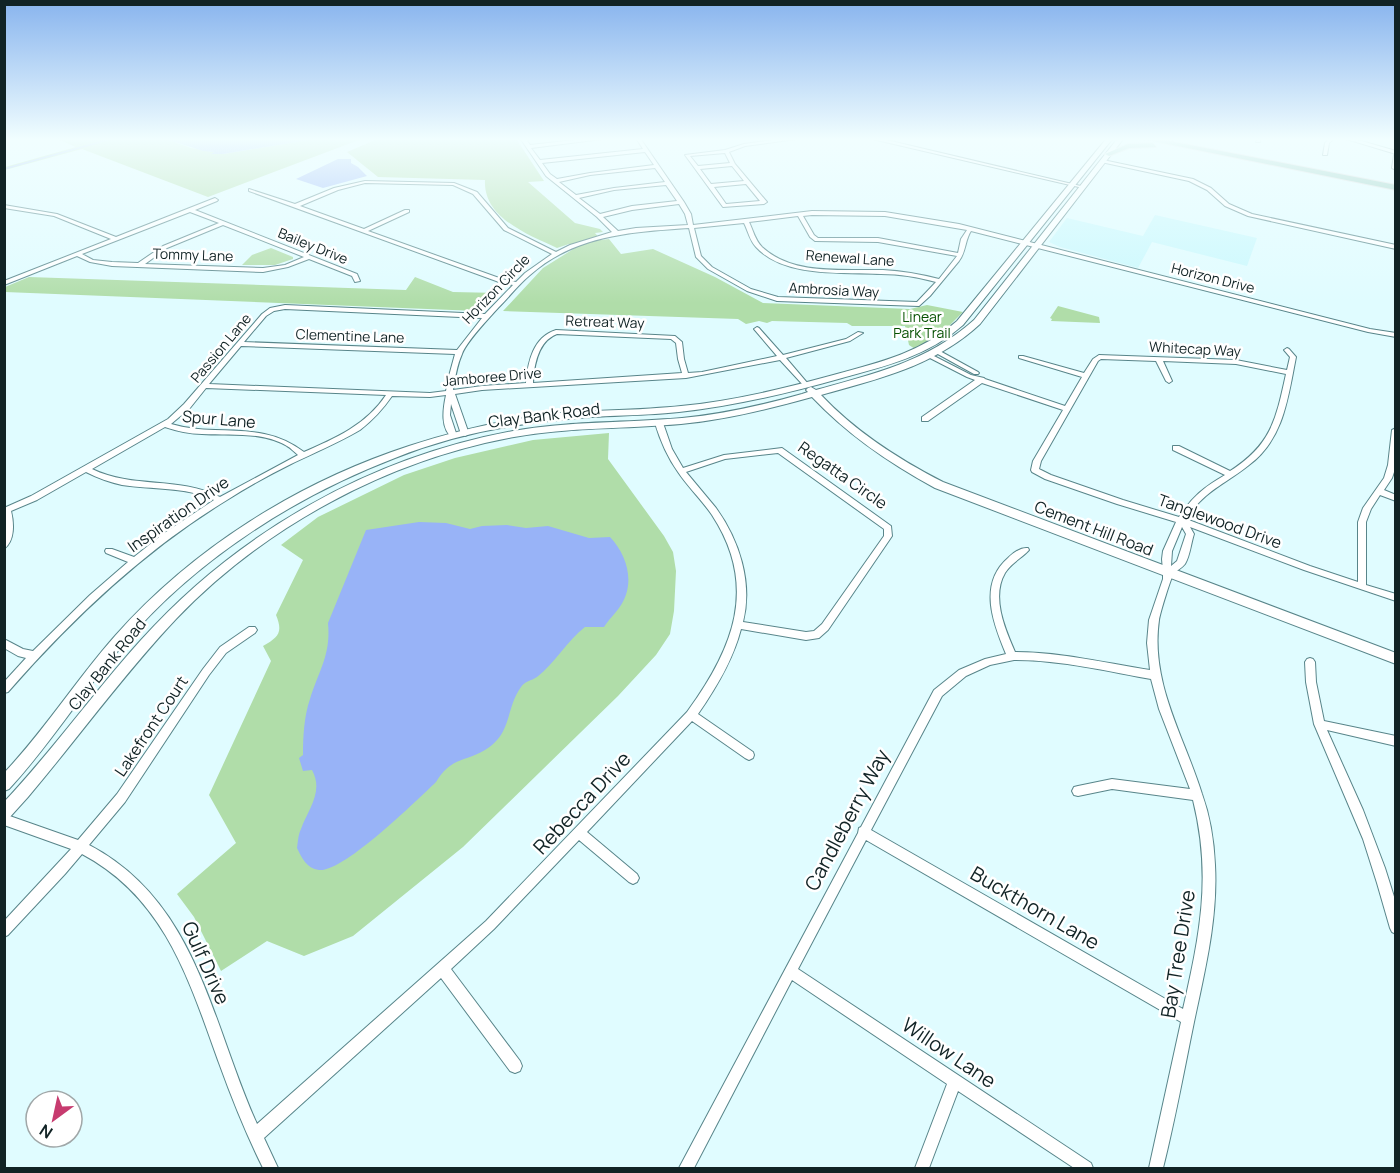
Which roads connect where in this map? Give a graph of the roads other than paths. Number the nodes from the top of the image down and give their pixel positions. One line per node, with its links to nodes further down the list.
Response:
1 (259, 193): 16 (street)
2 (327, 193): 16 (street)
3 (474, 193): 31 (street)
4 (571, 193): 12 (street)
5 (596, 193): 12 (street)
6 (675, 193): 14 (street, Ambrosia Way)
7 (716, 193): 8 (street)
8 (757, 193)
9 (1066, 193): 28 (street, Clay Bank Road)
10 (1078, 193): 29 (street, Clay Bank Road)
11 (1213, 193): 30 (street)
12 (576, 197): 20 (street)
13 (215, 200): 17 (street)
14 (681, 202): 20 (street); 23 (street, Ambrosia Way)
15 (4, 206): 27 (street)
16 (295, 206): 25 (street)
17 (190, 210): 22 (street, Bailey Drive); 27 (street)
18 (407, 211): 25 (street)
19 (800, 214): 21 (street, Horizon Circle); 24 (street, Horizon Circle); 33 (street)
20 (599, 216): 26 (street)
21 (745, 220): 23 (street, Horizon Circle); 37 (street, Renewal Lane)
22 (223, 223): 34 (street, Bailey Drive); 35 (street)
23 (692, 227): 26 (street, Horizon Circle); 37 (street, Ambrosia Way)
24 (970, 229): 28 (street, Horizon Circle); 33 (street, Ambrosia Way)
25 (364, 231): 39 (street)
26 (616, 233): 31 (street, Horizon Circle)
27 (116, 239): 32 (street)
28 (1025, 243): 29 (street, Horizon Drive); 58 (street, Clay Bank Road)
29 (1036, 246): 43 (street, Horizon Drive); 47 (street, Clay Bank Road)
30 (1395, 247)
31 (556, 254): 39 (street, Horizon Circle)
32 (77, 255): 35 (street, Tommy Lane); 38 (street)
33 (960, 255): 37 (street, Ambrosia Way)
34 (308, 257): 35 (street, Tommy Lane); 36 (street, Bailey Drive)
35 (139, 265)
36 (357, 281)
37 (938, 281)
38 (4, 283)
39 (518, 284): 40 (street, Horizon Circle)
40 (487, 316): 44 (street, Passion Lane); 46 (street, Horizon Circle)
41 (757, 329): 48 (street)
42 (860, 333): 48 (street, Jamboree Drive)
43 (1395, 334)
44 (239, 344): 46 (street, Clementine Lane); 57 (street, Passion Lane)
45 (1287, 350): 51 (street, Bay Tree Drive)
46 (459, 352): 59 (street, Horizon Circle)
47 (934, 354): 54 (street); 58 (street, Clay Bank Road)
48 (781, 357): 52 (street, Jamboree Drive); 58 (street)
49 (1021, 357): 53 (street)
50 (1158, 359): 51 (street, Whitecap Way); 53 (street, Whitecap Way); 55 (street)
51 (1289, 373): 71 (street, Bay Tree Drive)
52 (686, 376): 56 (street, Jamboree Drive); 56 (street, Retreat Way)
53 (1085, 376): 61 (street)
54 (982, 379): 61 (street); 62 (street)
55 (1169, 381)
56 (529, 385): 59 (street, Jamboree Drive)
57 (204, 386): 60 (street, Jamboree Drive); 64 (street, Passion Lane)
58 (810, 390): 63 (street, Clay Bank Road); 66 (street, Clay Bank Road); 81 (street, Cement Hill Road)
59 (451, 392): 60 (street, Jamboree Drive); 66 (street, Horizon Circle); 66 (street, Horizon Circle)
60 (390, 394): 68 (street, Inspiration Drive)
61 (1067, 409): 76 (street, Tanglewood Drive)
62 (925, 419)
63 (659, 423): 70 (street, Rebecca Drive); 100 (street, Clay Bank Road)
64 (165, 425): 68 (street, Spur Lane); 69 (street, Passion Lane)
65 (1395, 431): 72 (street)
66 (459, 435): 97 (street, Clay Bank Road)
67 (1176, 448): 71 (street)
68 (303, 455): 74 (street, Inspiration Drive)
69 (87, 469): 74 (street); 75 (street, Passion Lane)
70 (681, 471): 84 (street, Rebecca Drive); 84 (street, Regatta Circle)
71 (1230, 474): 76 (street, Bay Tree Drive)
72 (1380, 492): 73 (street); 82 (street)
73 (1395, 498)
74 (220, 501): 80 (street, Inspiration Drive)
75 (6, 511): 77 (street)
76 (1183, 521): 81 (street, Bay Tree Drive); 81 (street, Bay Tree Drive); 82 (street, Tanglewood Drive)
77 (4, 546)
78 (1025, 550): 88 (street)
79 (109, 551): 80 (street)
80 (134, 561): 87 (street, Inspiration Drive)
81 (1168, 573): 89 (street, Cement Hill Road); 91 (street, Bay Tree Drive)
82 (1362, 587): 83 (street, Tanglewood Drive)
83 (1395, 598)
84 (739, 625): 93 (street, Rebecca Drive)
85 (252, 630): 104 (street, Lakefront Court)
86 (4, 643): 87 (street)
87 (34, 656): 92 (street, Inspiration Drive)
88 (1012, 656): 91 (street, Candleberry Way); 103 (street, Candleberry Way)
89 (1395, 659)
90 (1310, 662): 94 (street)
91 (1155, 675): 99 (street, Bay Tree Drive)
92 (4, 689)
93 (691, 715): 96 (street); 102 (street, Rebecca Drive)
94 (1319, 724): 95 (street); 106 (street)
95 (1395, 741)
96 (749, 755)
97 (4, 784)
98 (1078, 791): 99 (street)
99 (1197, 795): 110 (street, Bay Tree Drive)
100 (4, 813)
101 (4, 819): 104 (street, Gulf Drive)
102 (579, 832): 105 (street); 108 (street, Rebecca Drive)
103 (863, 832): 109 (street, Candleberry Way); 110 (street, Buckthorn Lane)
104 (80, 847): 107 (street, Lakefront Court); 113 (street, Gulf Drive)
105 (633, 878)
106 (1395, 928)
107 (4, 931)
108 (442, 968): 111 (street); 113 (street, Rebecca Drive)
109 (790, 971): 112 (street, Willow Lane); 115 (street, Candleberry Way)
110 (1188, 1019): 118 (street, Bay Tree Drive)
111 (515, 1066)
112 (955, 1081): 116 (street); 117 (street, Willow Lane)
113 (255, 1136): 114 (street, Gulf Drive)
114 (271, 1168)
115 (686, 1168)
116 (922, 1168)
117 (1086, 1168)
118 (1156, 1168)

